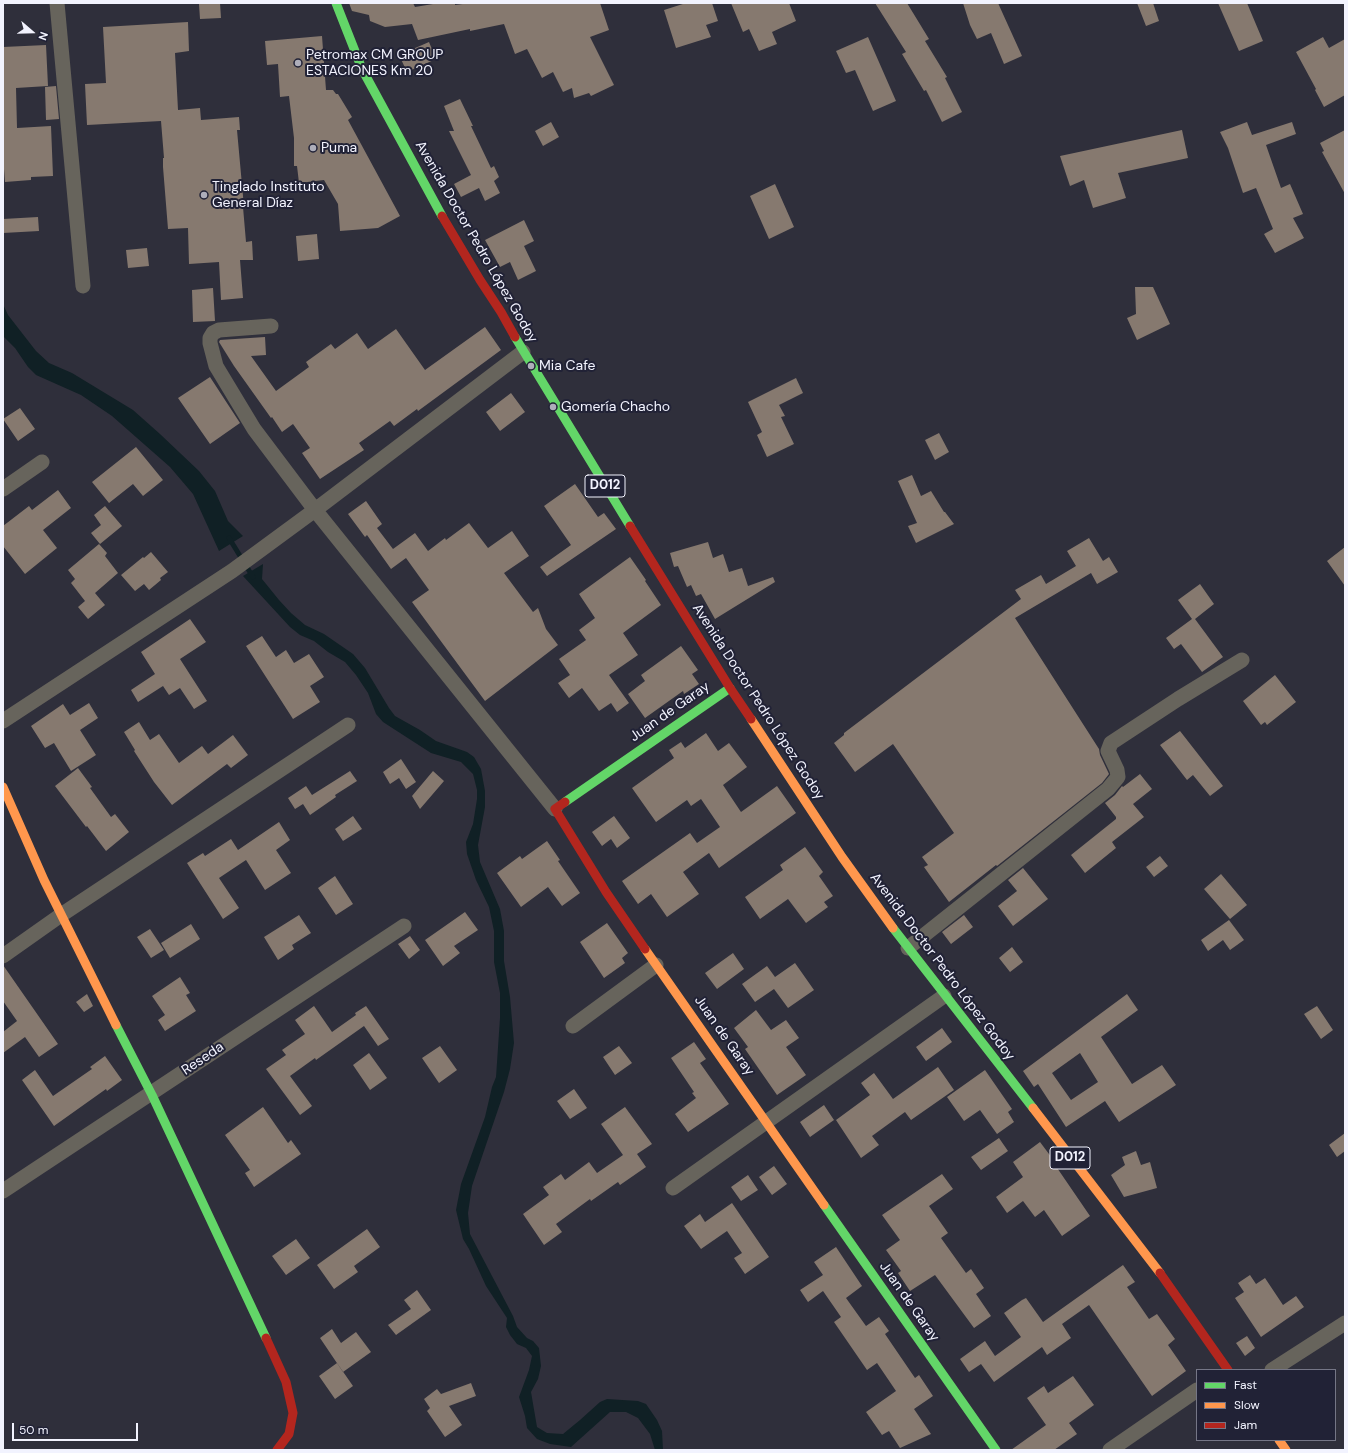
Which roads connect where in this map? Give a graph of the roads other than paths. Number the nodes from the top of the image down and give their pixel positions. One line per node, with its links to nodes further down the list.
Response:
1 (57, 3): 3 (street)
2 (336, 3): 5 (street, Avenida Doctor Pedro López Godoy / D012)
3 (83, 286)
4 (271, 326): 8 (street)
5 (523, 352): 8 (street); 10 (street, Avenida Doctor Pedro López Godoy / D012)
6 (42, 462): 7 (street)
7 (3, 489)
8 (315, 510): 11 (street); 14 (street)
9 (1242, 660): 17 (street)
10 (730, 688): 14 (street, Juan de Garay); 17 (street, Avenida Doctor Pedro López Godoy / D012)
11 (3, 721)
12 (348, 725): 15 (street)
13 (3, 787): 15 (street)
14 (555, 809): 19 (street, Juan de Garay)
15 (61, 915): 18 (street); 22 (street)
16 (404, 926): 22 (street, Reseda)
17 (908, 948): 20 (street, Avenida Doctor Pedro López Godoy / D012)
18 (3, 956)
19 (656, 965): 21 (street); 23 (street, Juan de Garay)
20 (944, 996): 23 (street); 27 (street, Avenida Doctor Pedro López Godoy / D012)
21 (573, 1026)
22 (151, 1094): 25 (street, Reseda); 31 (street)
23 (767, 1122): 24 (street); 32 (street, Juan de Garay)
24 (673, 1188)
25 (3, 1191)
26 (1345, 1323): 28 (street)
27 (1226, 1369)
28 (1274, 1369)
29 (1196, 1391): 33 (street)
30 (1280, 1441): 34 (street)
31 (276, 1450)
32 (996, 1450)
33 (1110, 1450)
34 (1286, 1450)

